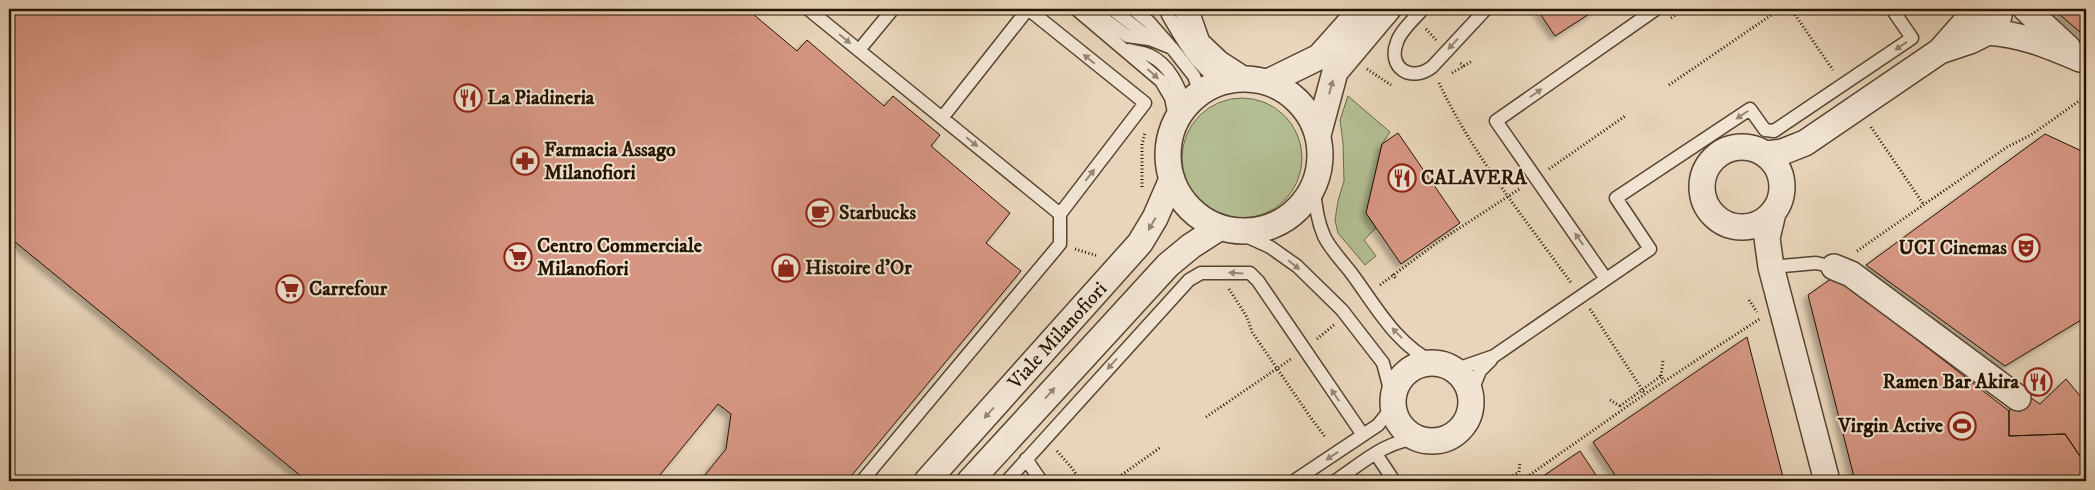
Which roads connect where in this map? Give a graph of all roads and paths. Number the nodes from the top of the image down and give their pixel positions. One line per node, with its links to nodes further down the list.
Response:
1 (808, 9): 37 (lane, one-way to 37)
2 (893, 9): 23 (lane)
3 (1028, 9): 37 (lane); 49 (lane, one-way to 3)
4 (1076, 9): 25 (lane)
5 (1091, 9): 22 (lane)
6 (1112, 9): 22 (lane)
7 (1133, 9): 24 (lane)
8 (1166, 9): 34 (lane)
9 (1180, 9): 34 (lane)
10 (1192, 9): 34 (lane)
11 (1362, 9): 34 (street)
12 (1388, 9): 39 (street, Viale Milanofiori, one-way to 12)
13 (1423, 9): 14 (lane, one-way to 13)
14 (1486, 9)
15 (1656, 9): 42 (lane, one-way to 15)
16 (1780, 9): 32 (path)
17 (1892, 9): 60 (lane, one-way to 60)
18 (1977, 9): 26 (street)
19 (2000, 9): 21 (street)
20 (2026, 9): 28 (street)
21 (1988, 32): 26 (street); 28 (street)
22 (1152, 40): 24 (lane)
23 (864, 44)
24 (1172, 48): 34 (lane)
25 (1126, 50): 34 (lane); 34 (lane, one-way to 34)
26 (1940, 51): 40 (street)
27 (1472, 60): 30 (path)
28 (2083, 62)
29 (1362, 66): 33 (path)
30 (1464, 66)
31 (1432, 84): 47 (path)
32 (1669, 85)
33 (1397, 87)
34 (1221, 92): 39 (street, Viale Milanofiori); 43 (street)
35 (2086, 96): 57 (path)
36 (1625, 116): 42 (path)
37 (942, 118): 49 (lane, one-way to 49)
38 (1146, 129): 46 (path)
39 (1318, 135): 45 (street, Viale Milanofiori)
40 (1805, 143): 41 (street); 44 (street)
41 (1766, 154): 44 (street); 50 (street)
42 (1536, 177): 47 (path); 60 (lane, one-way to 42)
43 (1172, 179): 51 (street); 86 (street, Viale Milanofiori, one-way to 86)
44 (1782, 182): 48 (street)
45 (1314, 187): 51 (street, Viale Milanofiori); 66 (lane, one-way to 45)
46 (1143, 191)
47 (1508, 196): 52 (path); 61 (path)
48 (1773, 213): 50 (street); 56 (street)
49 (1060, 214): 53 (lane)
50 (1730, 226): 56 (street)
51 (1228, 230): 74 (lane, one-way to 74); 87 (street, Viale Milanofiori, one-way to 51)
52 (1438, 242): 54 (path); 59 (path)
53 (1060, 244): 55 (path); 85 (lane)
54 (1442, 248)
55 (1103, 257)
56 (1771, 267): 57 (lane); 63 (street)
57 (1834, 268): 72 (street)
58 (1228, 272): 77 (lane, one-way to 58); 78 (lane, one-way to 78); 81 (path)
59 (1396, 279)
60 (1606, 279): 61 (lane)
61 (1581, 296): 64 (lane); 69 (path)
62 (1749, 300): 63 (path)
63 (1771, 312): 68 (path); 97 (street)
64 (1494, 356): 66 (lane); 71 (lane)
65 (1663, 361): 67 (path)
66 (1445, 366): 71 (street); 74 (street)
67 (1661, 376): 68 (path); 69 (path)
68 (1664, 382): 70 (path)
69 (1643, 389): 70 (path); 75 (path)
70 (1645, 394): 76 (path)
71 (1470, 396): 79 (street)
72 (2018, 398)
73 (1610, 400): 75 (path)
74 (1393, 401): 77 (lane); 79 (street)
75 (1620, 406): 76 (path)
76 (1623, 410): 96 (path)
77 (1363, 435): 81 (lane)
78 (1044, 438): 83 (lane); 90 (path)
79 (1419, 439): 82 (lane)
80 (1161, 447): 91 (path)
81 (1337, 452): 92 (lane, one-way to 92)
82 (1376, 454): 93 (lane); 94 (lane)
83 (1026, 459): 88 (lane); 89 (lane)
84 (1520, 462): 95 (path)
85 (862, 481)
86 (927, 481)
87 (970, 481)
88 (1007, 481)
89 (1041, 481)
90 (1081, 481)
91 (1113, 481)
92 (1294, 481)
93 (1335, 481)
94 (1394, 481)
95 (1504, 481)
96 (1521, 481)
97 (1827, 481)

